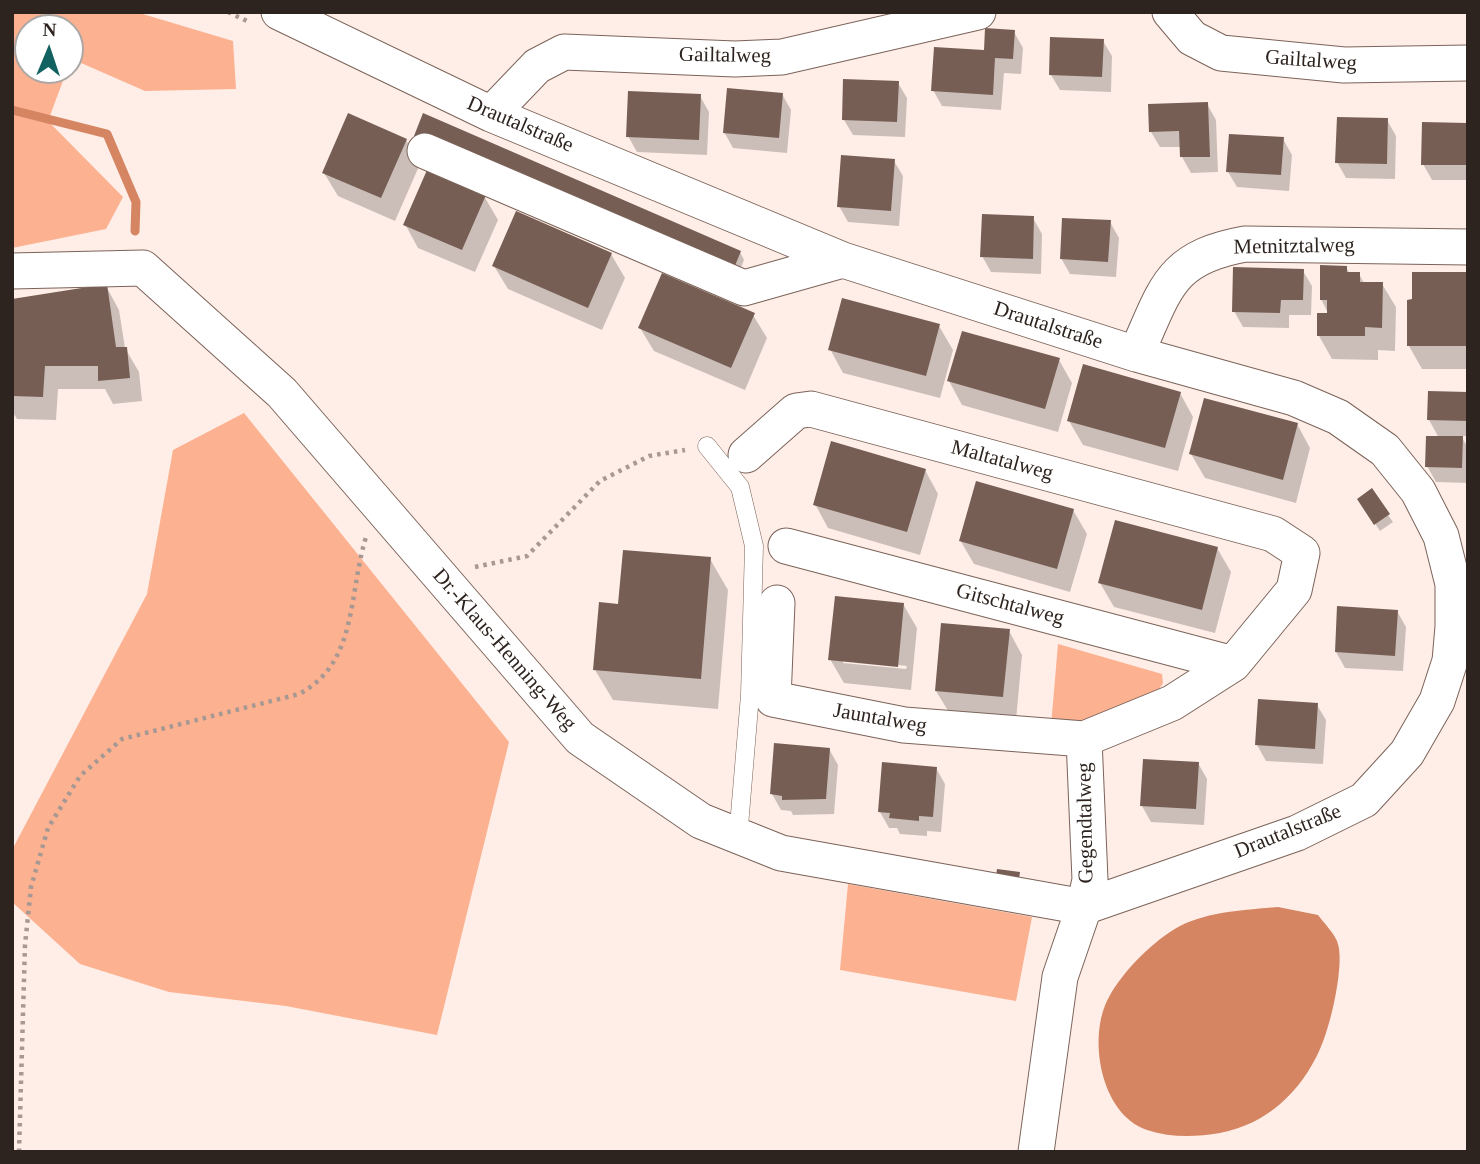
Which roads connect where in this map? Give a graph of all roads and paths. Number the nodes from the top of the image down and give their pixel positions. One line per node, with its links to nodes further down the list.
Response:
1 (228, 12): 4 (path)
2 (978, 12): 6 (street, Gailtalweg)
3 (1170, 12): 5 (street, Gailtalweg)
4 (266, 18): 6 (street, Drautalstraße)
5 (1468, 63)
6 (491, 114): 9 (street, Drautalstraße)
7 (425, 151): 9 (street)
8 (1468, 247): 11 (street, Metnitztalweg)
9 (843, 260): 11 (street, Drautalstraße)
10 (12, 271): 14 (street, Dr.-Klaus-Henning-Weg)
11 (1136, 354): 19 (street, Drautalstraße)
12 (707, 446): 17 (path); 22 (lane)
13 (746, 455): 15 (street, Maltatalweg)
14 (377, 503): 17 (street, Dr.-Klaus-Henning-Weg); 24 (path)
15 (1273, 534): 20 (street, Gegendtalweg)
16 (786, 546): 20 (street, Gitschtalweg)
17 (436, 571): 22 (street, Dr.-Klaus-Henning-Weg)
18 (777, 603): 21 (street, Jauntalweg)
19 (1459, 658): 23 (street, Drautalstraße)
20 (1233, 664): 21 (street, Gegendtalweg)
21 (1084, 739): 23 (street, Gegendtalweg)
22 (738, 838): 23 (street, Dr.-Klaus-Henning-Weg)
23 (1084, 907): 25 (street)
24 (19, 1152)
25 (1037, 1152)

